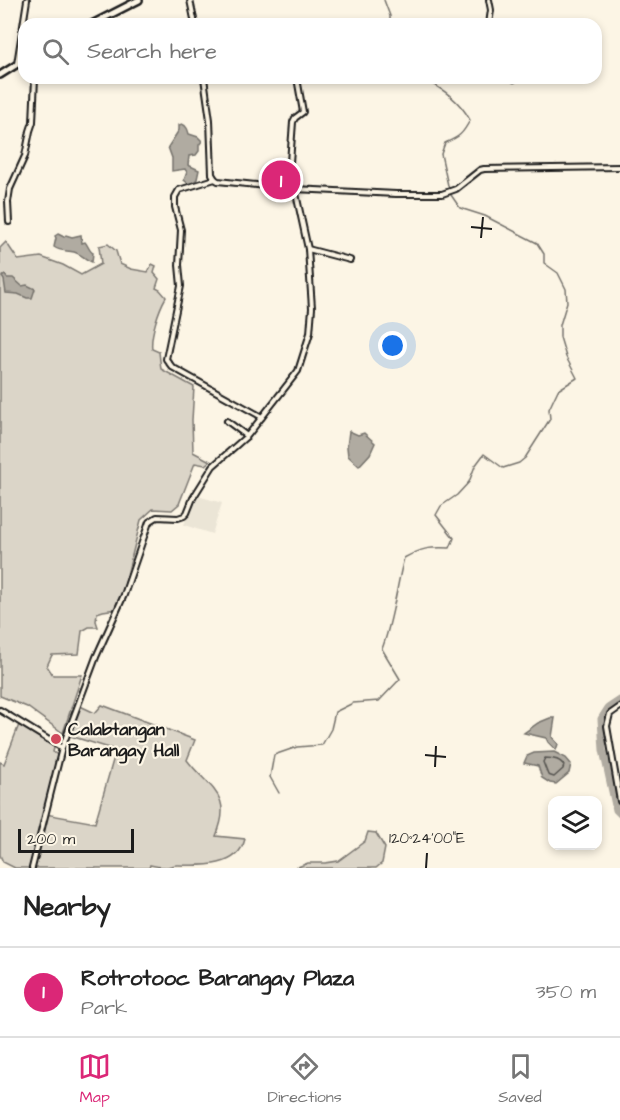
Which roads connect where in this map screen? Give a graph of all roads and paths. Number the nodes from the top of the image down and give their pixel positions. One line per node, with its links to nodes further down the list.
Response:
1 (27, 0): 5 (street)
2 (139, 0): 6 (main road)
3 (190, 0): 7 (street)
4 (489, 0): 8 (street)
5 (24, 18)
6 (104, 18)
7 (194, 18)
8 (490, 18)
9 (18, 58): 10 (street)
10 (17, 65): 11 (main road)
11 (0, 75)
12 (35, 84): 19 (street)
13 (205, 84): 16 (street)
14 (298, 84): 17 (street)
15 (620, 167): 18 (street)
16 (215, 179): 17 (street); 22 (street)
17 (288, 189): 18 (street)
18 (295, 189): 20 (street)
19 (9, 222)
20 (308, 249): 21 (street); 22 (street)
21 (350, 260)
22 (262, 417): 24 (street)
23 (227, 421): 24 (street)
24 (247, 436): 27 (street)
25 (620, 707): 28 (street)
26 (0, 710): 27 (street)
27 (62, 748): 29 (street)
28 (620, 801)
29 (32, 868)

